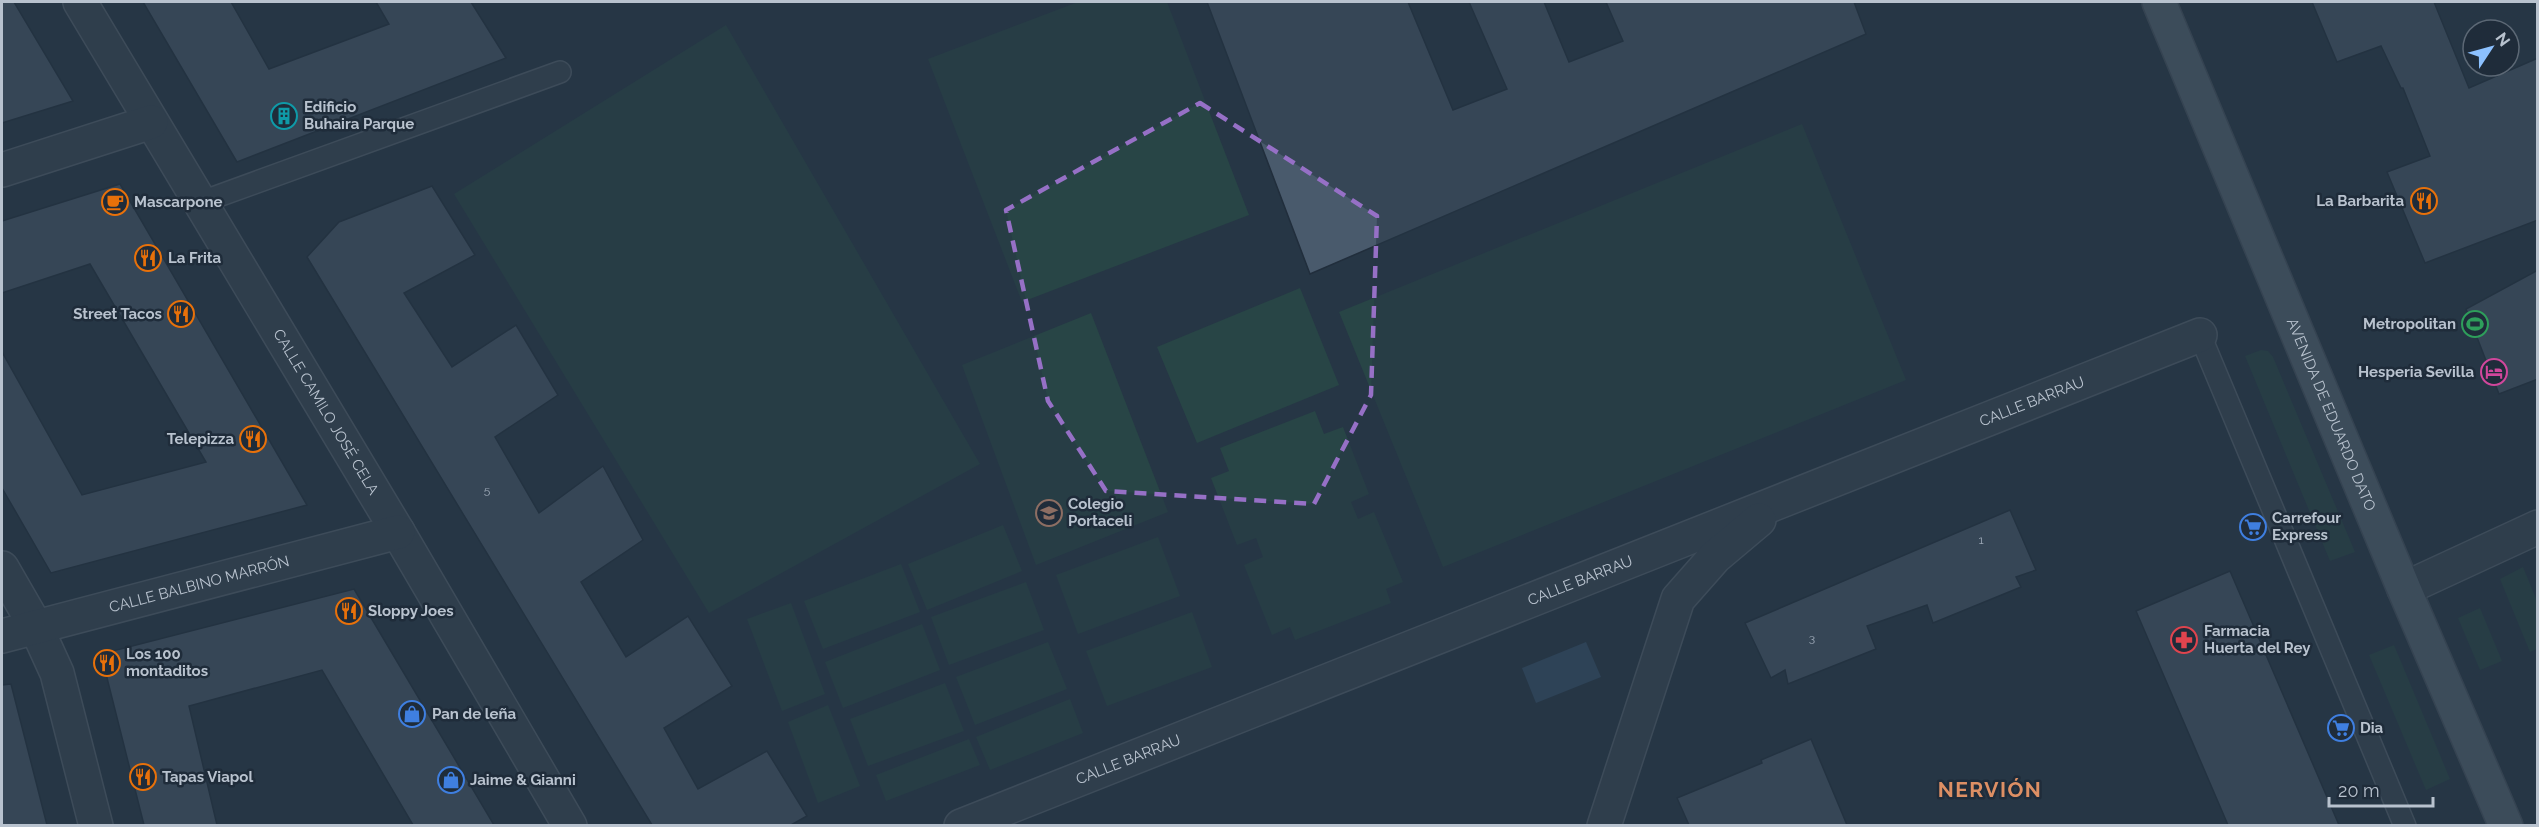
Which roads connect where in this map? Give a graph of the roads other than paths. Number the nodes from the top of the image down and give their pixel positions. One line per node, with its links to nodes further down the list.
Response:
1 (80, 2): 4 (street, CALLE CAMILO JOSÉ CELA)
2 (2159, 2): 13 (main road, AVENIDA DE EDUARDO DATO)
3 (560, 72): 6 (lane)
4 (151, 122): 5 (street); 6 (street, CALLE CAMILO JOSÉ CELA)
5 (2, 170)
6 (199, 203): 10 (street, CALLE CAMILO JOSÉ CELA)
7 (2200, 336): 8 (street, CALLE BARRAU); 21 (lane)
8 (1781, 501): 11 (street, CALLE BARRAU); 14 (street)
9 (2538, 527): 13 (street)
10 (398, 532): 15 (street, CALLE BALBINO MARRÓN); 18 (street, CALLE CAMILO JOSÉ CELA)
11 (1637, 558): 14 (street); 19 (street, CALLE BARRAU)
12 (2, 568): 15 (street)
13 (2404, 589): 22 (main road, AVENIDA DE EDUARDO DATO)
14 (1678, 598): 20 (street)
15 (36, 627): 16 (street, CALLE BALBINO MARRÓN); 17 (street)
16 (2, 636)
17 (96, 825)
18 (570, 825)
19 (961, 825)
20 (1604, 825)
21 (2405, 825)
22 (2506, 825)

